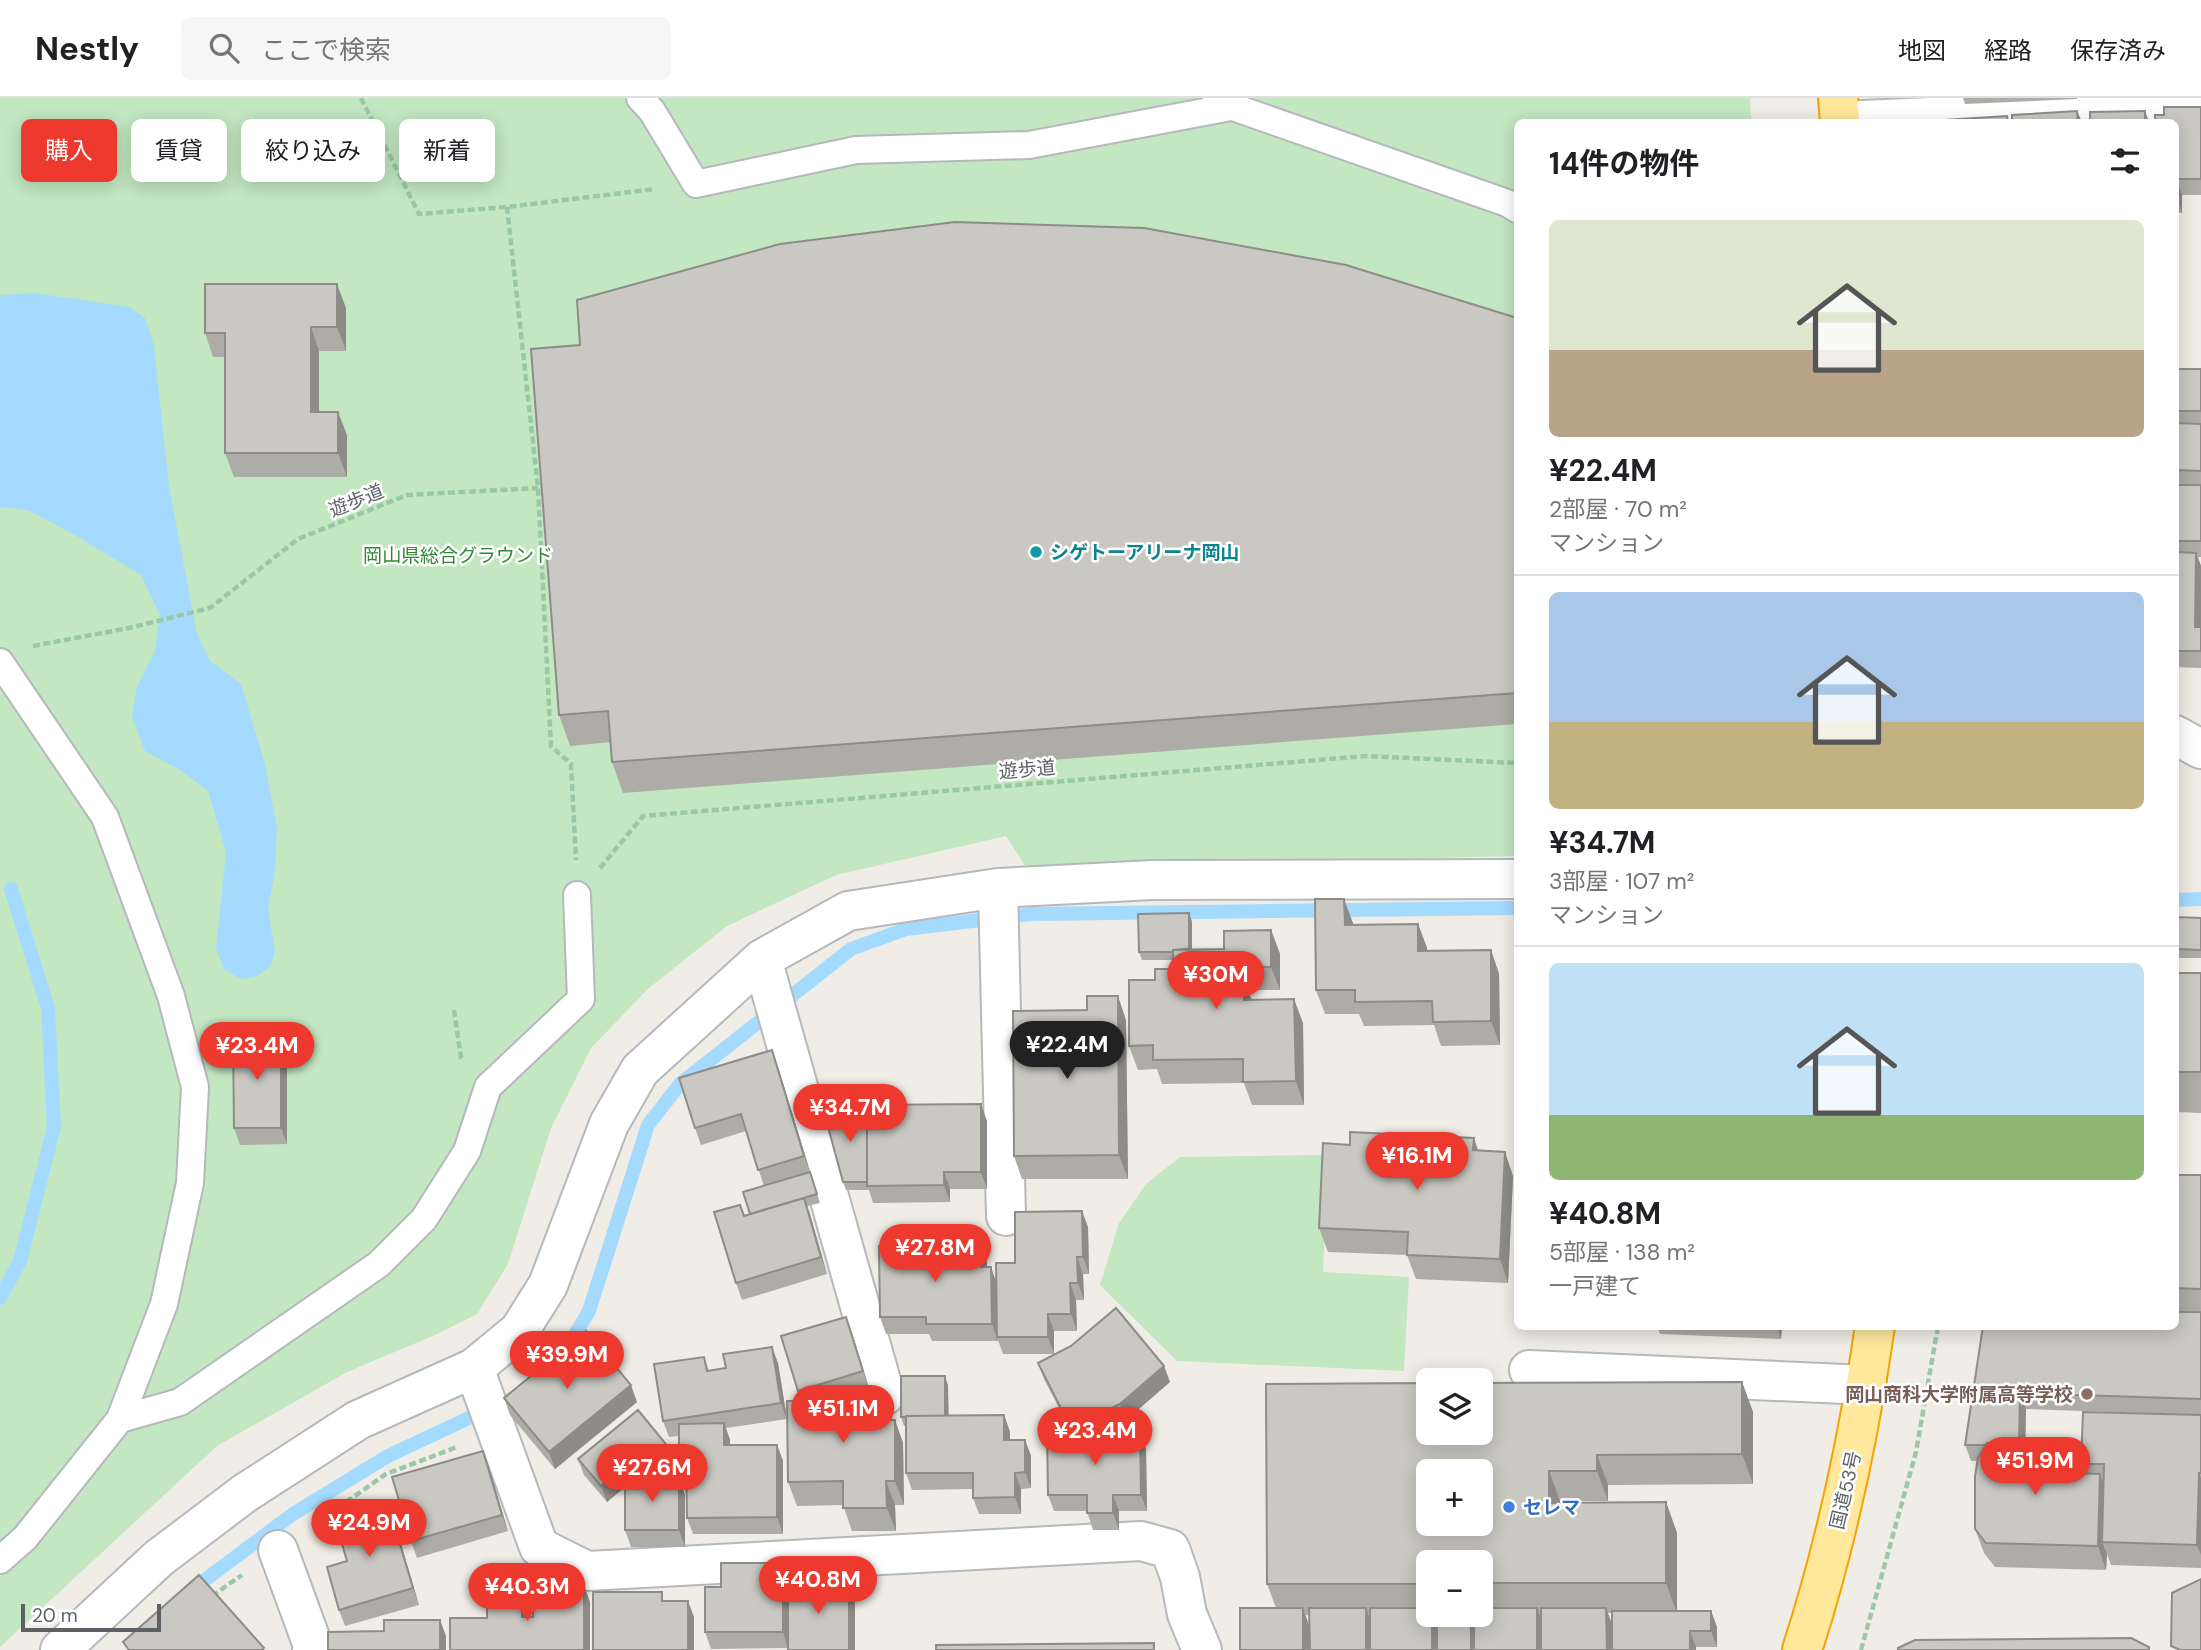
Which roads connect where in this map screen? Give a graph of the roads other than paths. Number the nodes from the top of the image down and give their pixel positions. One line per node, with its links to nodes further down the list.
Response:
1 (640, 98): 3 (lane)
2 (1876, 98): 5 (street)
3 (1219, 102): 6 (lane)
4 (2201, 108): 5 (street)
5 (1839, 114)
6 (1514, 208)
7 (0, 662): 20 (lane)
8 (2179, 737): 9 (street)
9 (2201, 749)
10 (1514, 879): 12 (street)
11 (578, 895): 20 (lane)
12 (998, 910): 13 (street); 14 (street)
13 (771, 991): 18 (street); 19 (street)
14 (1006, 1216)
15 (1874, 1330): 17 (highway, 国道53号)
16 (1529, 1370): 17 (street)
17 (1867, 1385): 26 (highway, 国道53号)
18 (484, 1395): 23 (street); 25 (street)
19 (885, 1395)
20 (120, 1419): 22 (lane)
21 (278, 1550): 24 (street)
22 (0, 1560)
23 (61, 1650)
24 (312, 1650)
25 (1202, 1650)
26 (1802, 1650)

